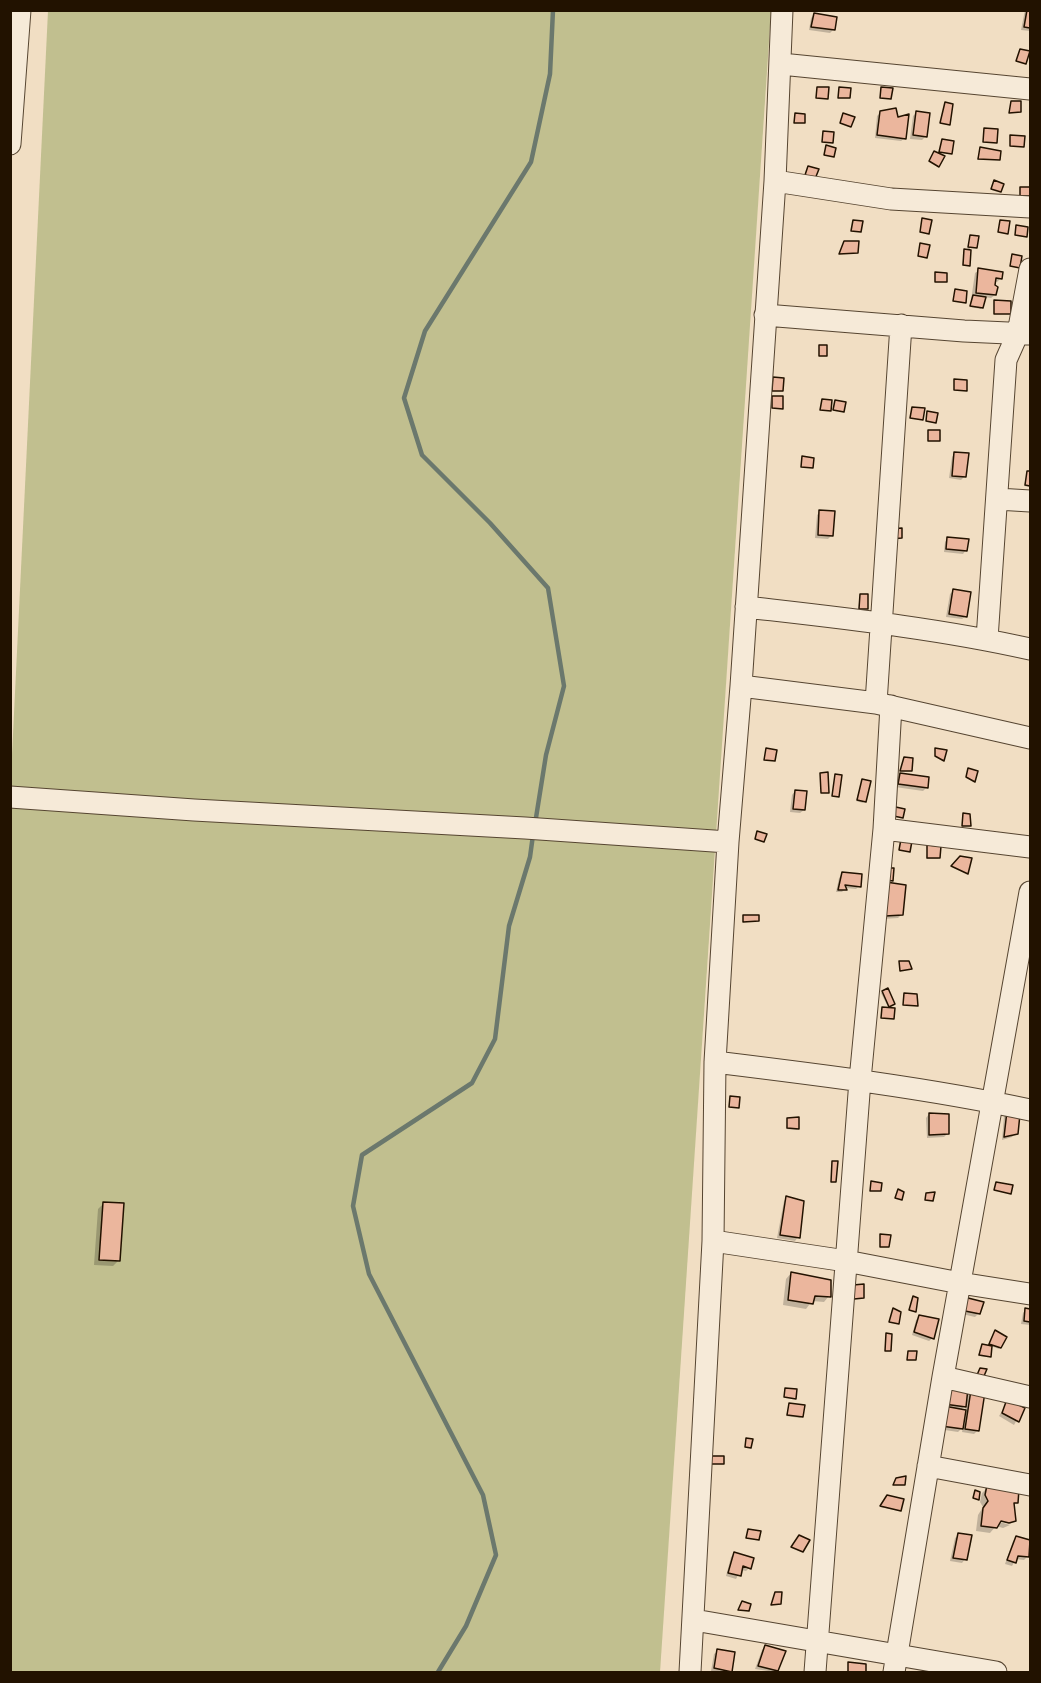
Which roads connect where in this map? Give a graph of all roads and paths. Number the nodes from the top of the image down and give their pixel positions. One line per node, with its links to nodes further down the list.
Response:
1 (20, 10): 5 (street)
2 (782, 10): 3 (street)
3 (781, 64): 4 (street); 7 (street)
4 (1030, 89)
5 (11, 136): 6 (street)
6 (10, 144)
7 (775, 181): 8 (street); 10 (street)
8 (1030, 207)
9 (1030, 270): 12 (street)
10 (765, 315): 11 (street); 15 (street)
11 (901, 325): 12 (street); 16 (street)
12 (1024, 333): 13 (street)
13 (997, 499): 14 (street); 17 (street)
14 (1030, 501)
15 (746, 607): 16 (street); 19 (street)
16 (881, 623): 17 (street); 20 (street)
17 (987, 639): 18 (street)
18 (1030, 649)
19 (741, 686): 20 (street); 24 (street)
20 (884, 704): 21 (street); 23 (street)
21 (1030, 738)
22 (10, 797): 24 (street)
23 (884, 829): 25 (street); 28 (street)
24 (728, 842): 27 (street)
25 (1030, 847)
26 (1030, 892): 29 (street)
27 (716, 1062): 28 (street); 31 (street)
28 (860, 1080): 29 (street); 32 (street)
29 (992, 1101): 30 (street); 33 (street)
30 (1030, 1110)
31 (714, 1241): 32 (street); 39 (street)
32 (846, 1261): 33 (street); 40 (street)
33 (960, 1283): 34 (street); 35 (street)
34 (1030, 1294)
35 (943, 1377): 36 (street); 37 (street)
36 (1030, 1397)
37 (928, 1466): 38 (street); 41 (street)
38 (1030, 1485)
39 (694, 1620): 40 (street); 42 (street)
40 (817, 1641): 41 (street); 43 (street)
41 (896, 1664): 44 (street)
42 (690, 1672)
43 (815, 1672)
44 (996, 1672)

